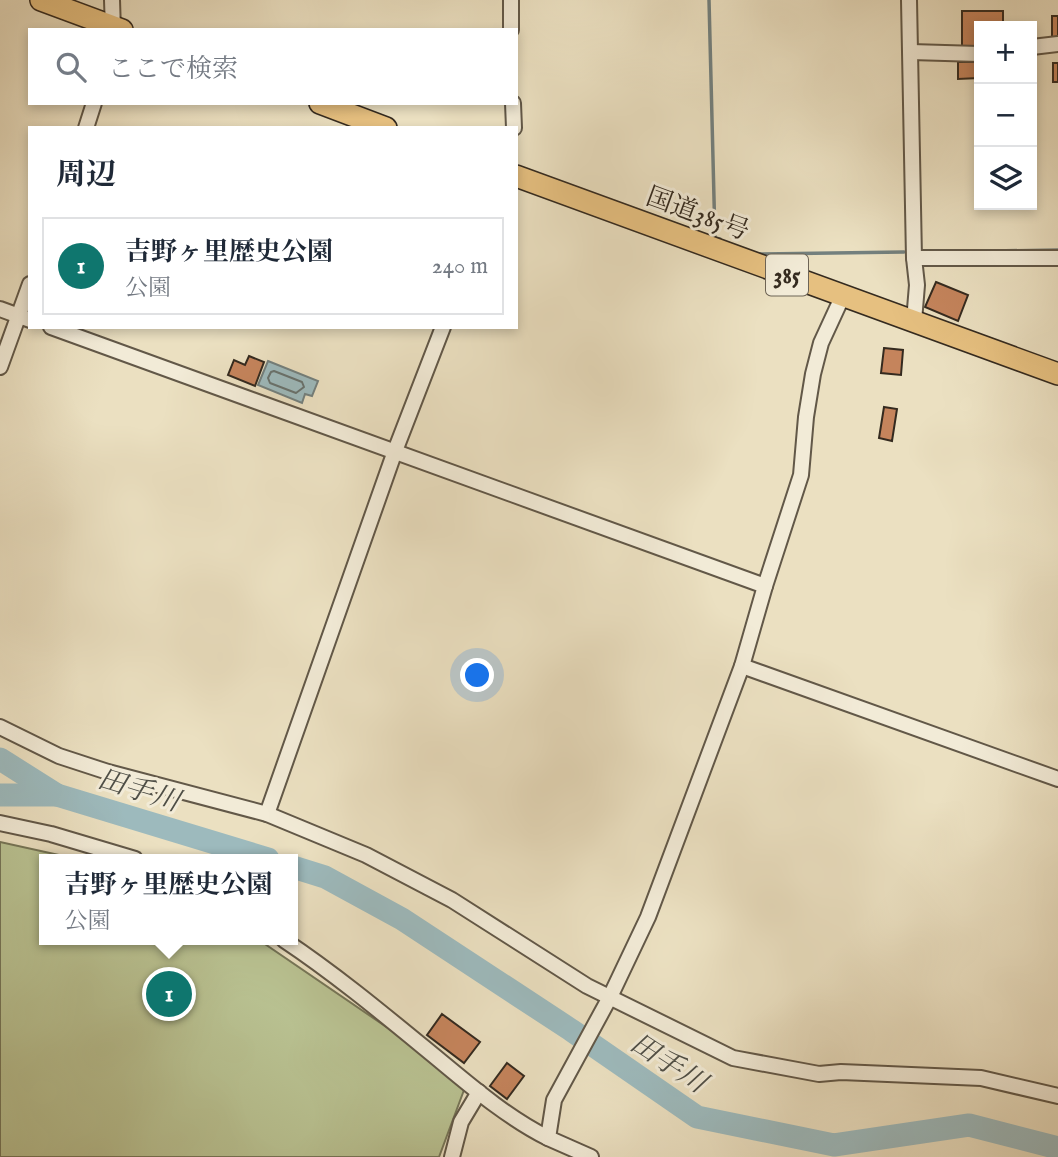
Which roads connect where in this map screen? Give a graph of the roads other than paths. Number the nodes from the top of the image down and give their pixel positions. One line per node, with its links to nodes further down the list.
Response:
1 (41, 0): 5 (highway)
2 (112, 0): 6 (street)
3 (511, 0): 7 (street)
4 (909, 0): 10 (street)
5 (113, 28)
6 (116, 28)
7 (511, 28)
8 (1058, 44): 9 (street)
9 (1037, 46)
10 (911, 52): 11 (street); 19 (street)
11 (974, 54)
12 (93, 105): 15 (street)
13 (325, 105): 16 (highway)
14 (513, 105): 17 (street)
15 (87, 126)
16 (381, 126)
17 (514, 126)
18 (518, 177): 21 (highway, 国道385号 / 385)
19 (914, 258): 20 (street); 25 (street)
20 (1058, 258)
21 (838, 294): 25 (highway, 国道385号 / 385); 31 (street)
22 (28, 295): 24 (street)
23 (0, 309): 24 (street)
24 (24, 318): 28 (street)
25 (914, 321): 29 (highway, 国道385号 / 385)
26 (57, 329): 30 (street)
27 (442, 329): 30 (street)
28 (0, 367)
29 (1058, 374)
30 (395, 451): 31 (street); 35 (street)
31 (765, 586): 32 (street)
32 (742, 666): 34 (street); 39 (street)
33 (0, 727): 35 (street)
34 (1058, 779)
35 (267, 814): 39 (street)
36 (0, 823): 37 (street)
37 (119, 854)
38 (292, 945): 40 (street)
39 (610, 997): 41 (street); 42 (street)
40 (479, 1093): 42 (street); 44 (street)
41 (1058, 1096)
42 (548, 1138): 43 (street)
43 (591, 1156)
44 (452, 1157)

